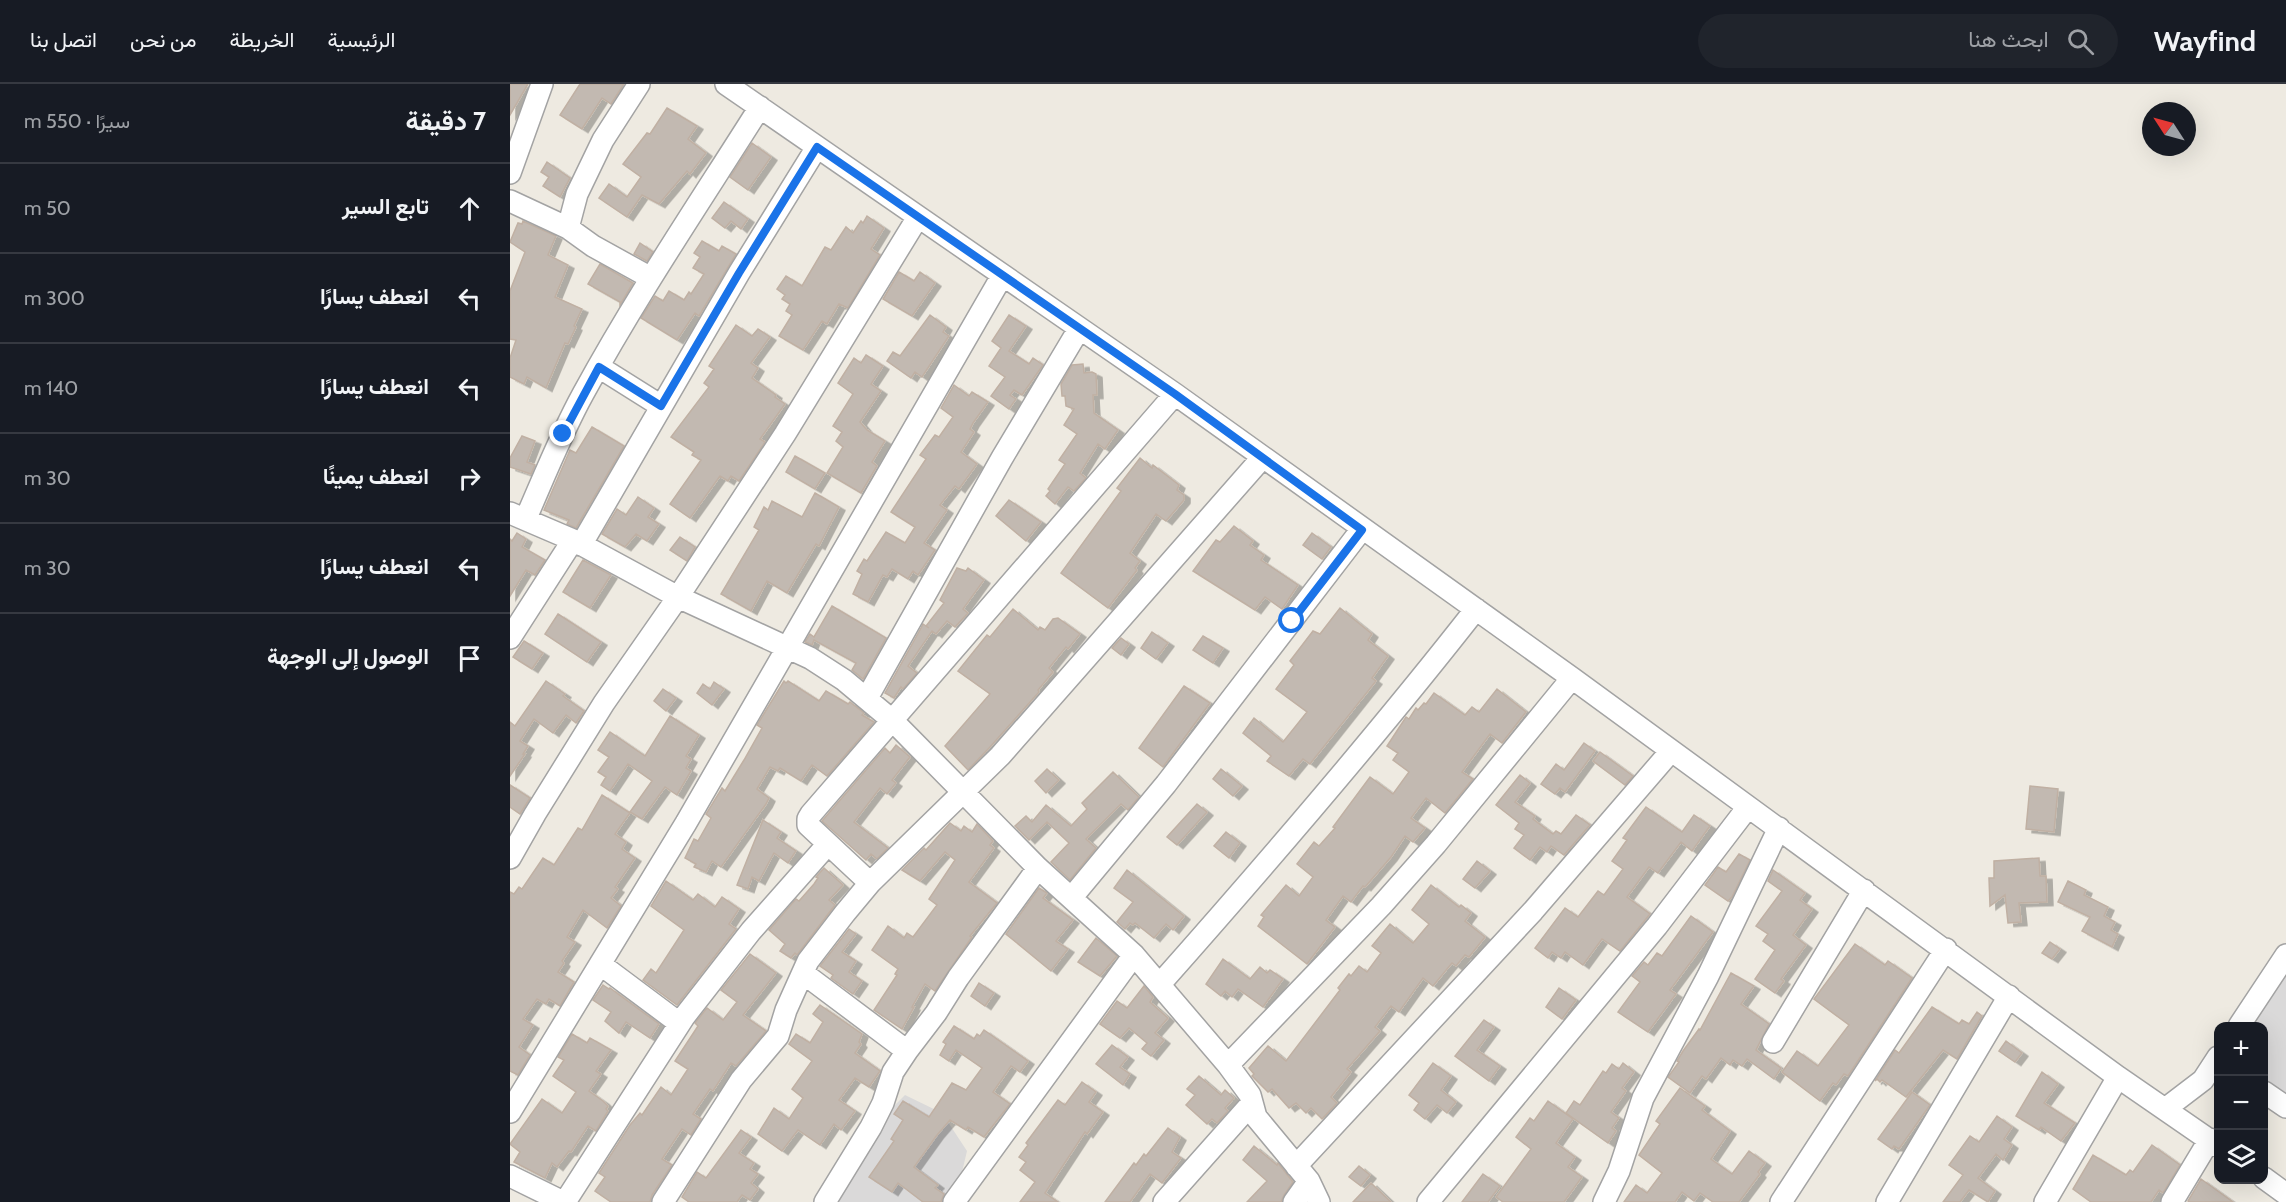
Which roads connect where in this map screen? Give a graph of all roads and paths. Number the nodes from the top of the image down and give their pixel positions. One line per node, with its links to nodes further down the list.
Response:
1 (542, 84): 6 (street)
2 (639, 84): 9 (street)
3 (726, 84): 4 (street)
4 (760, 107): 5 (street); 11 (street)
5 (817, 147): 8 (street); 15 (street)
6 (510, 173)
7 (510, 201): 9 (street)
8 (918, 217): 10 (street); 20 (street)
9 (568, 228): 11 (street)
10 (1002, 276): 12 (street); 23 (street)
11 (651, 278): 13 (street)
12 (1079, 329): 14 (street); 25 (street)
13 (599, 367): 15 (street); 17 (street)
14 (1175, 394): 16 (street); 26 (street)
15 (661, 406): 19 (street)
16 (1262, 458): 18 (street); 28 (street)
17 (518, 516): 19 (street)
18 (1362, 530): 21 (street); 36 (street)
19 (577, 543): 20 (street); 22 (street)
20 (678, 597): 23 (street); 32 (street)
21 (1476, 609): 24 (street); 42 (street)
22 (510, 638)
23 (786, 648): 25 (street); 40 (street)
24 (1572, 678): 27 (street); 48 (street)
25 (867, 698): 26 (street)
26 (893, 720): 28 (street); 31 (street)
27 (1671, 751): 29 (street); 57 (street)
28 (963, 793): 33 (street); 34 (street)
29 (1748, 807): 30 (street); 69 (street)
30 (1779, 828): 35 (street); 70 (street)
31 (828, 844): 34 (street); 45 (street)
32 (510, 858)
33 (1038, 868): 36 (street); 47 (street)
34 (870, 883): 41 (street)
35 (1864, 890): 37 (street); 46 (street)
36 (1072, 897): 38 (street)
37 (1946, 949): 43 (street); 71 (street)
38 (1134, 955): 42 (street); 65 (street)
39 (2286, 955): 44 (street)
40 (600, 964): 45 (street); 55 (street)
41 (803, 973): 47 (street); 63 (street)
42 (1160, 984): 48 (street)
43 (2009, 996): 50 (street); 72 (street)
44 (2242, 1022)
45 (679, 1023): 62 (street)
46 (1773, 1042)
47 (907, 1051): 64 (street)
48 (1228, 1065): 52 (street)
49 (2214, 1065): 54 (street)
50 (2118, 1077): 54 (street); 73 (street)
51 (2268, 1095): 53 (street)
52 (1252, 1104): 57 (street); 66 (street)
53 (2286, 1107)
54 (2165, 1109): 56 (street)
55 (510, 1112)
56 (2214, 1142): 74 (street)
57 (1303, 1174): 67 (street); 68 (street)
58 (510, 1176): 61 (street)
59 (2268, 1181): 60 (street)
60 (2286, 1194)
61 (538, 1196): 62 (street)
62 (564, 1202)
63 (663, 1202)
64 (825, 1202)
65 (954, 1202)
66 (1164, 1202)
67 (1294, 1202)
68 (1319, 1202)
69 (1428, 1202)
70 (1604, 1202)
71 (1780, 1202)
72 (1887, 1202)
73 (2045, 1202)
74 (2172, 1202)

